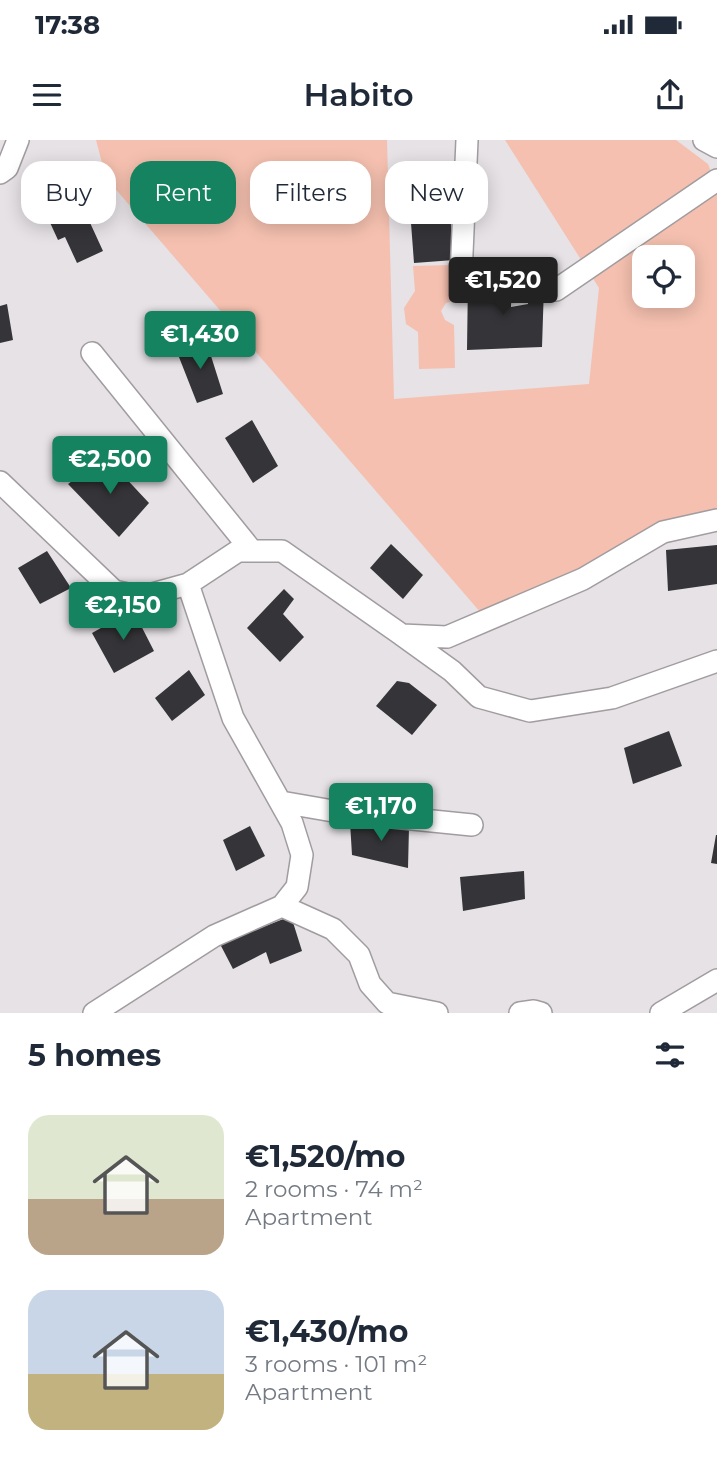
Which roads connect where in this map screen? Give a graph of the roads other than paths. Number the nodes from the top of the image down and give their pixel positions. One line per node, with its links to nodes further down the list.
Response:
1 (18, 140): 5 (street)
2 (467, 140): 7 (street)
3 (704, 140): 4 (street)
4 (717, 147)
5 (0, 173)
6 (715, 182): 8 (street)
7 (461, 276)
8 (556, 290)
9 (92, 353): 12 (street)
10 (0, 482): 13 (street)
11 (717, 520): 14 (street)
12 (252, 551): 13 (street); 14 (street)
13 (188, 584): 16 (street)
14 (402, 635): 15 (street)
15 (717, 661)
16 (281, 802): 17 (street); 18 (street)
17 (472, 825)
18 (282, 906): 20 (street); 21 (street)
19 (717, 980): 24 (street)
20 (94, 1013)
21 (437, 1013)
22 (520, 1013): 23 (street)
23 (541, 1013)
24 (661, 1013)

